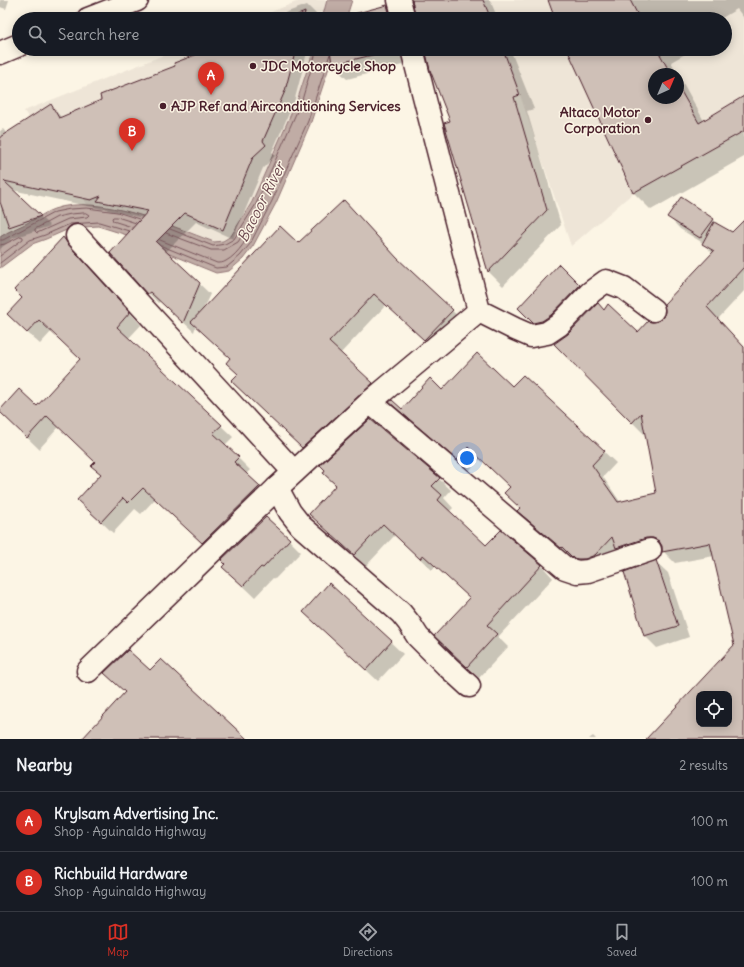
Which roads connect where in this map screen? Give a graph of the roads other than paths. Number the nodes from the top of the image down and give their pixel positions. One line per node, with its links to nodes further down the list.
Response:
1 (137, 0): 3 (main road)
2 (399, 0): 4 (main road)
3 (106, 12)
4 (402, 12)
5 (12, 49): 6 (main road)
6 (0, 53)
7 (414, 56): 10 (main road)
8 (77, 236): 12 (main road)
9 (653, 310): 10 (main road)
10 (479, 311): 11 (main road)
11 (370, 402): 12 (main road); 14 (main road)
12 (294, 472): 13 (main road)
13 (277, 488): 15 (main road); 16 (main road)
14 (650, 550)
15 (88, 671)
16 (469, 686)

